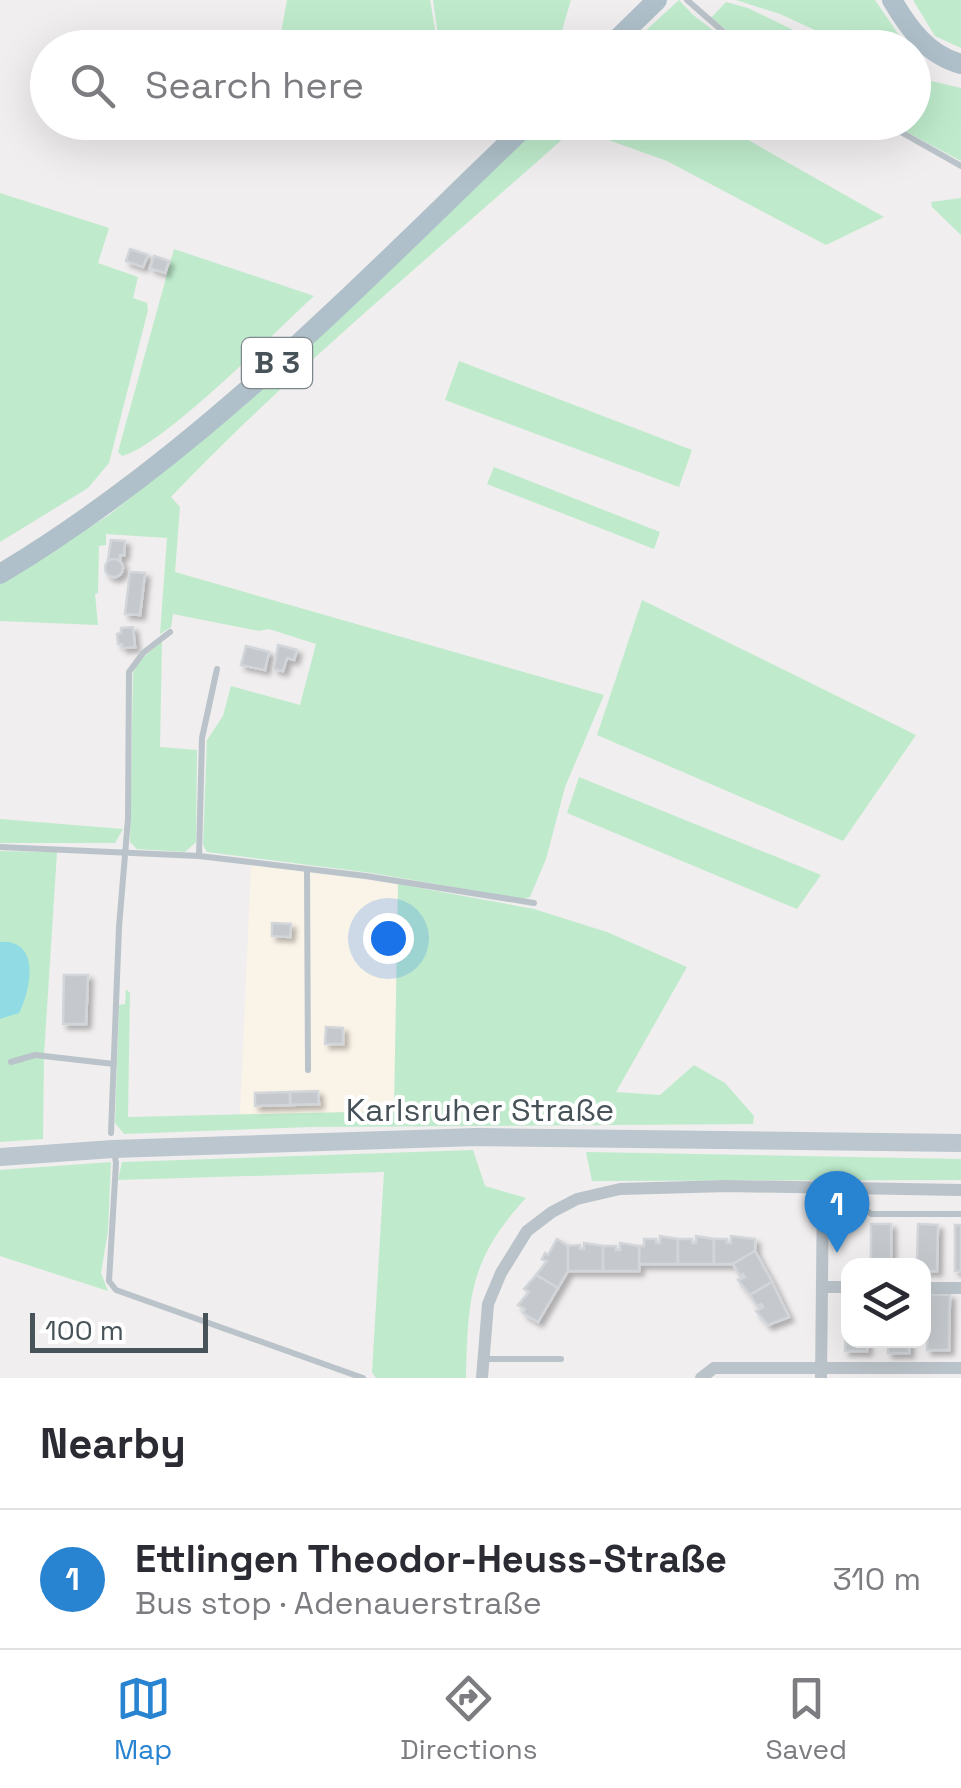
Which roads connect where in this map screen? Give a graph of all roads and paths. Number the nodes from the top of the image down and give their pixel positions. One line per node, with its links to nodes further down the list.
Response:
1 (657, 0): 4 (main road)
2 (687, 0): 5 (lane)
3 (892, 0): 6 (main road)
4 (626, 30)
5 (720, 30)
6 (912, 30)
7 (931, 50): 8 (main road)
8 (961, 64)
9 (511, 140): 12 (main road, B 3)
10 (915, 140): 11 (lane)
11 (961, 166)
12 (0, 574)
13 (170, 632): 16 (lane)
14 (217, 669): 17 (lane)
15 (0, 847): 16 (lane)
16 (125, 851): 17 (lane); 21 (lane)
17 (199, 856): 18 (lane)
18 (307, 869): 19 (lane); 22 (lane)
19 (534, 903)
20 (11, 1062): 21 (lane)
21 (114, 1064): 23 (lane)
22 (308, 1070)
23 (112, 1141): 24 (main road, Karlsruher Straße); 25 (main road, Karlsruher Straße); 38 (lane)
24 (961, 1143)
25 (0, 1157)
26 (823, 1188): 27 (street); 30 (street); 34 (street)
27 (840, 1189): 28 (street); 29 (lane)
28 (961, 1190)
29 (961, 1214)
30 (823, 1287): 31 (street); 37 (street)
31 (841, 1287)
32 (931, 1288): 33 (street)
33 (961, 1288)
34 (483, 1358): 35 (lane); 39 (street)
35 (561, 1359)
36 (961, 1368): 37 (street)
37 (821, 1373): 40 (street)
38 (363, 1378)
39 (482, 1378)
40 (701, 1378)

